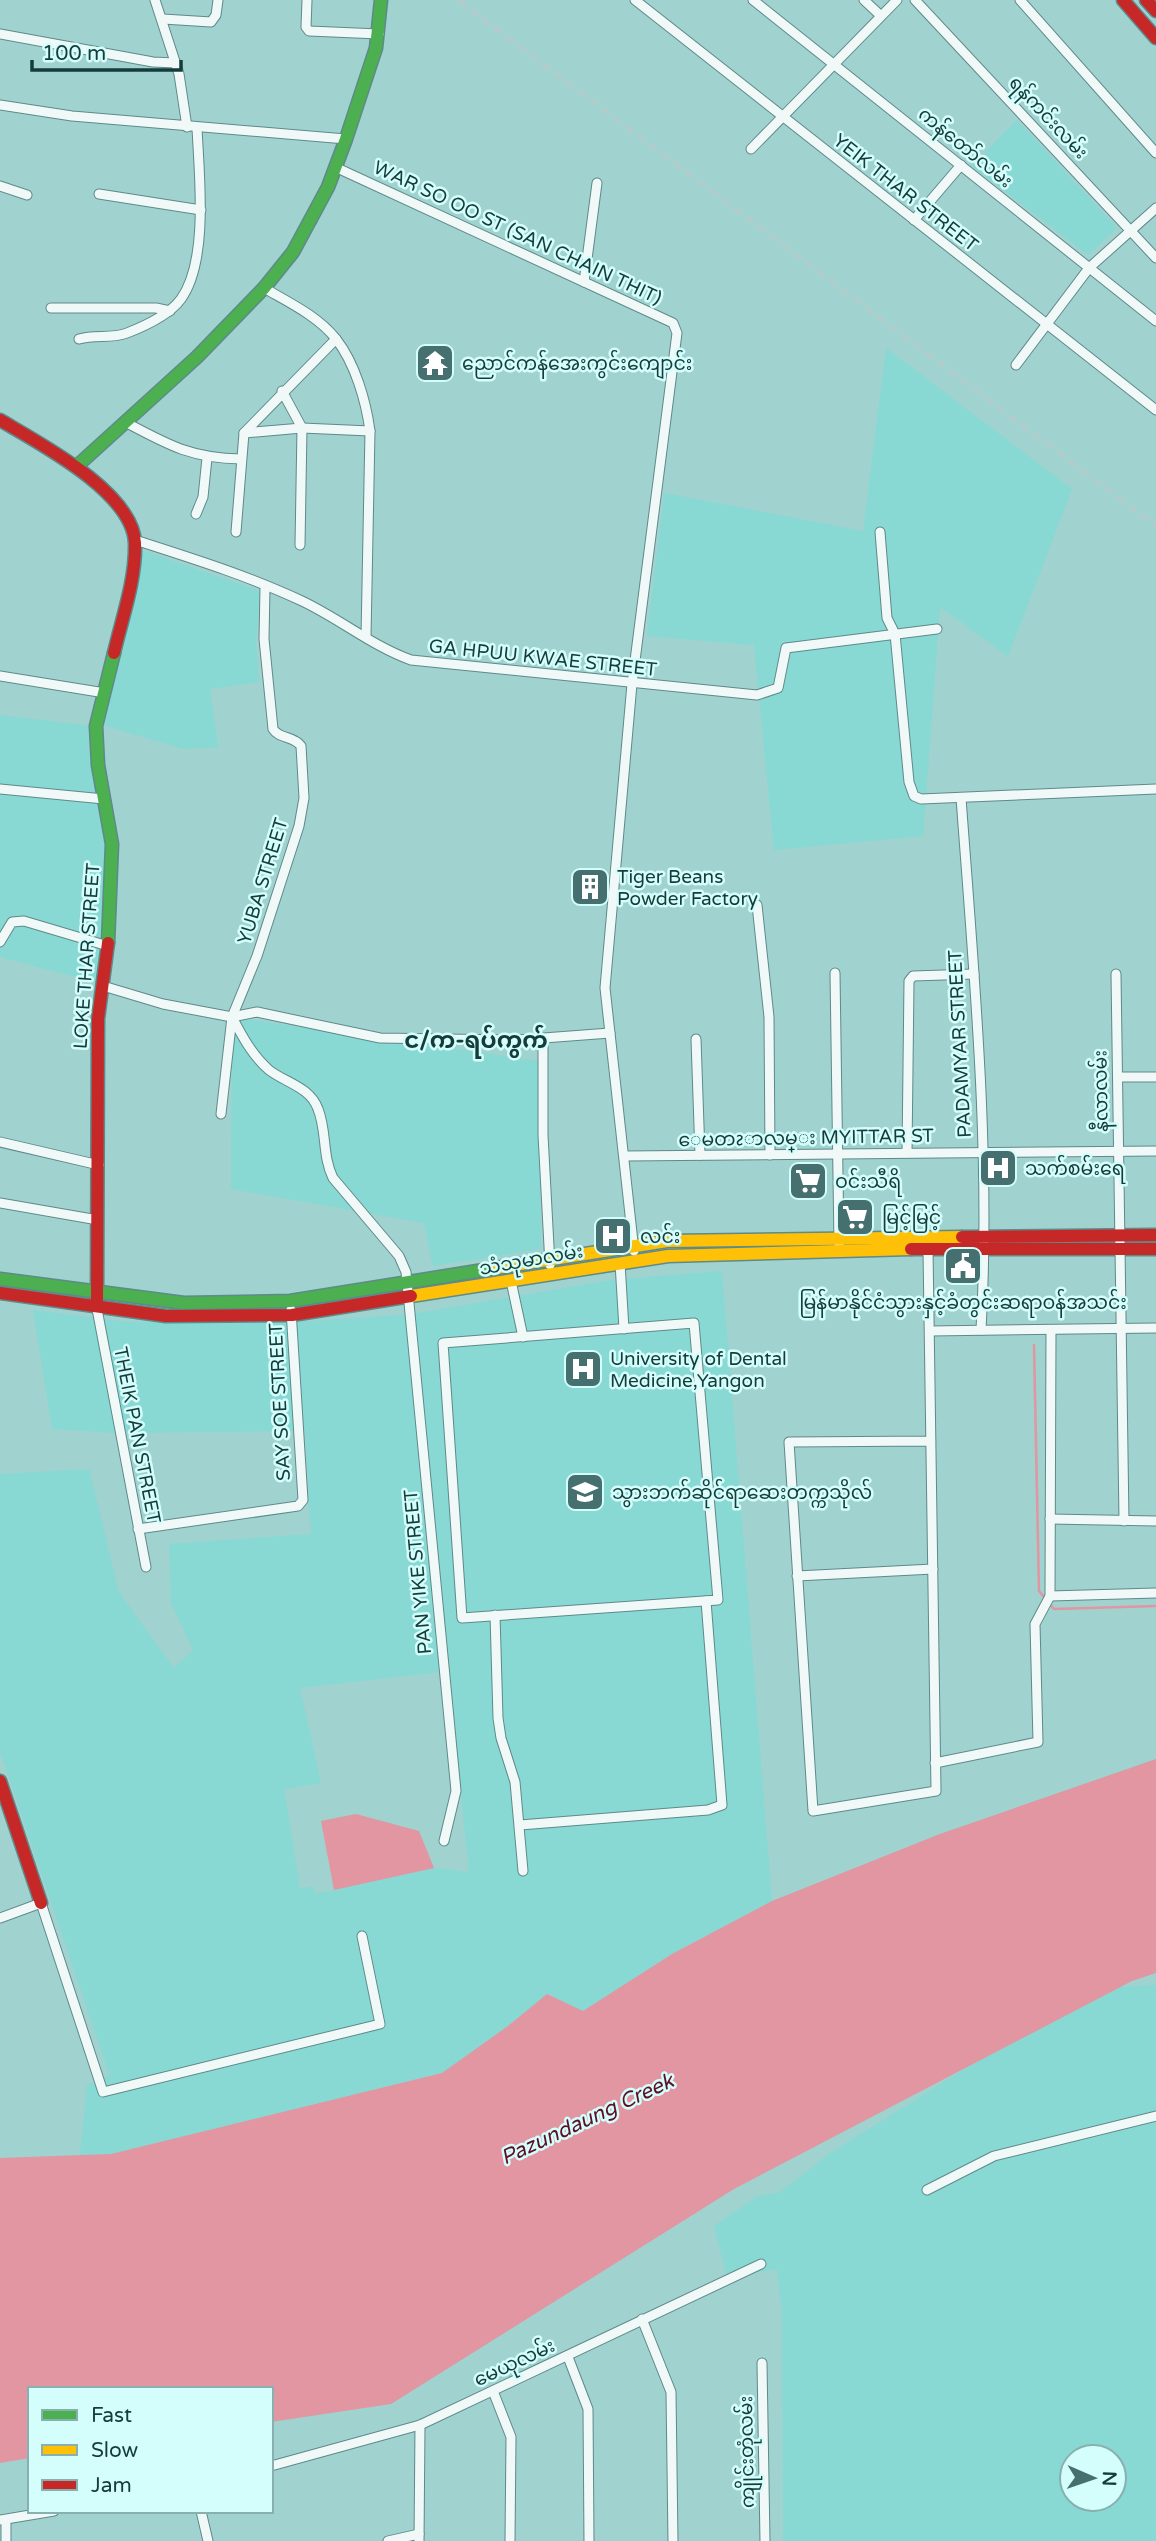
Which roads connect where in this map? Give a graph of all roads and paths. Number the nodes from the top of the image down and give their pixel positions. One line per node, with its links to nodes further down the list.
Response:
1 (155, 0): 15 (street)
2 (218, 0): 15 (street)
3 (307, 0): 17 (street)
4 (381, 0): 17 (main road)
5 (753, 0): 20 (street, ကန်တော်လမ်း)
6 (864, 0): 14 (street)
7 (897, 0): 14 (street)
8 (915, 0): 37 (street, ရန်ကင်းလမ်း)
9 (1020, 0): 27 (street)
10 (1123, 0): 18 (main road)
11 (1146, 0): 13 (main road)
12 (639, 1): 22 (street, YEIK THAR STREET)
13 (1156, 11)
14 (881, 16): 20 (street)
15 (163, 19): 19 (street)
16 (0, 34): 19 (street)
17 (379, 34): 25 (main road)
18 (1156, 38)
19 (176, 63): 23 (street)
20 (834, 64): 22 (street); 28 (street, ကန်တော်လမ်း)
21 (0, 105): 23 (street)
22 (783, 117): 26 (street); 36 (street, YEIK THAR STREET)
23 (187, 127): 24 (street)
24 (197, 128): 25 (street); 35 (street)
25 (346, 139): 29 (main road)
26 (751, 149)
27 (1156, 153)
28 (961, 165): 36 (street); 39 (street, ကန်တော်လမ်း)
29 (335, 167): 40 (street, WAR SO OO ST (SAN CHAIN THIT)); 41 (main road)
30 (597, 183): 40 (street)
31 (0, 186): 33 (street)
32 (99, 194): 35 (street)
33 (27, 195)
34 (1156, 208): 37 (street)
35 (201, 210): 43 (street)
36 (914, 220): 45 (street, YEIK THAR STREET)
37 (1131, 231): 38 (street, ရန်ကင်းလမ်း); 39 (street)
38 (1156, 258)
39 (1089, 268): 44 (street, ကန်တော်လမ်း); 45 (street)
40 (584, 282): 69 (street, WAR SO OO ST (SAN CHAIN THIT))
41 (264, 288): 47 (street); 52 (main road)
42 (51, 307): 43 (street)
43 (170, 311): 46 (street)
44 (1156, 321)
45 (1046, 324): 48 (street); 50 (street, YEIK THAR STREET)
46 (79, 339)
47 (336, 339): 49 (street); 54 (street)
48 (1016, 365)
49 (282, 391): 53 (street); 55 (street)
50 (1156, 410)
51 (0, 420): 58 (main road)
52 (127, 423): 56 (street); 58 (main road)
53 (302, 428): 54 (street); 55 (street); 63 (street)
54 (370, 431): 67 (street)
55 (244, 433): 57 (street)
56 (206, 458): 57 (street); 59 (street)
57 (241, 459): 60 (street)
58 (77, 466): 62 (main road)
59 (196, 514)
60 (236, 532)
61 (880, 532): 66 (street)
62 (135, 540): 64 (street, GA HPUU KWAE STREET); 70 (main road, LOKE THAR STREET)
63 (300, 545)
64 (265, 587): 67 (street, GA HPUU KWAE STREET); 82 (street, YUBA STREET)
65 (937, 629): 66 (street, GA HPUU KWAE STREET)
66 (895, 634): 69 (street, GA HPUU KWAE STREET); 73 (street)
67 (366, 637): 69 (street, GA HPUU KWAE STREET)
68 (0, 676): 70 (street)
69 (632, 684): 83 (street)
70 (105, 693): 74 (main road, LOKE THAR STREET)
71 (0, 789): 74 (street)
72 (1156, 789): 73 (street)
73 (961, 798): 79 (street, PADAMYAR STREET)
74 (104, 799): 77 (main road, LOKE THAR STREET)
75 (757, 905): 96 (street)
76 (0, 942): 77 (street)
77 (108, 946): 81 (main road, LOKE THAR STREET)
78 (835, 973): 94 (street)
79 (974, 974): 92 (street); 93 (street, PADAMYAR STREET)
80 (1116, 974): 86 (street, နီလာလမ်း)
81 (103, 986): 82 (street); 98 (main road, LOKE THAR STREET)
82 (232, 1017): 84 (street); 88 (street, YUBA STREET); 114 (street, PAN YIKE STREET)
83 (610, 1033): 84 (street); 97 (street)
84 (543, 1039): 108 (street)
85 (696, 1039): 95 (street)
86 (1118, 1077): 87 (street); 90 (street, နီလာလမ်း)
87 (1156, 1077)
88 (221, 1114)
89 (0, 1142): 98 (street)
90 (1119, 1151): 91 (street, ေမတၩာလမ္း MYITTAR ST); 93 (street, ေမတၩာလမ္း MYITTAR ST); 103 (street, နီလာလမ်း)
91 (1156, 1151)
92 (907, 1153): 93 (street, ေမတၩာလမ္း MYITTAR ST); 94 (street, ေမတၩာလမ္း MYITTAR ST)
93 (982, 1153): 102 (street, PADAMYAR STREET)
94 (838, 1154): 96 (street, ေမတၩာလမ္း MYITTAR ST); 104 (street)
95 (700, 1155): 96 (street, ေမတၩာလမ္း MYITTAR ST); 97 (street, ေမတၩာလမ္း MYITTAR ST)
96 (770, 1155)
97 (625, 1156): 105 (street)
98 (99, 1165): 100 (main road, LOKE THAR STREET)
99 (0, 1203): 100 (street)
100 (98, 1220): 116 (main road, LOKE THAR STREET)
101 (1156, 1235): 103 (main road, သံသုမာလမ်း)
102 (986, 1242): 103 (main road, သံသုမာလမ်း); 104 (main road, သံသုမာလမ်း); 106 (main road, သံသုမာလမ်း); 124 (street, PADAMYAR STREET)
103 (1121, 1242): 107 (main road, သံသုမာလမ်း); 123 (street, နီလာလမ်း)
104 (839, 1243): 105 (main road, သံသုမာလမ်း); 106 (main road, သံသုမာလမ်း); 109 (main road, သံသုမာလမ်း)
105 (633, 1245): 108 (main road, သံသုမာလမ်း); 109 (street)
106 (928, 1249): 126 (street)
107 (1156, 1249)
108 (550, 1259): 111 (street); 114 (main road, သံသုမာလမ်း)
109 (635, 1259): 110 (main road, သံသုမာလမ်း)
110 (620, 1263): 111 (main road, သံသုမာလမ်း); 122 (street)
111 (551, 1275): 113 (main road, သံသုမာလမ်း)
112 (0, 1279): 116 (main road, သံသုမာလမ်း)
113 (511, 1281): 117 (main road, သံသုမာလမ်း); 127 (street)
114 (408, 1284): 117 (street, PAN YIKE STREET); 118 (main road, သံသုမာလမ်း)
115 (0, 1293): 119 (main road, သံသုမာလမ်း)
116 (96, 1294): 118 (main road, သံသုမာလမ်း); 119 (main road, LOKE THAR STREET)
117 (409, 1299): 120 (main road, သံသုမာလမ်း); 143 (street, PAN YIKE STREET)
118 (290, 1301): 120 (street, SAY SOE STREET)
119 (97, 1309): 120 (main road, သံသုမာလမ်း); 132 (street, THEIK PAN STREET)
120 (292, 1315): 132 (street, SAY SOE STREET)
121 (1156, 1328): 123 (street)
122 (624, 1329): 127 (street); 138 (street)
123 (1120, 1329): 125 (street); 130 (street, နီလာလမ်း)
124 (981, 1330): 125 (street); 126 (street)
125 (1051, 1330): 129 (street)
126 (930, 1331): 128 (street)
127 (523, 1336): 139 (street)
128 (931, 1441): 134 (street); 135 (street)
129 (1051, 1519): 130 (street); 137 (street)
130 (1124, 1521): 131 (street)
131 (1156, 1521)
132 (138, 1529): 133 (street, THEIK PAN STREET)
133 (146, 1567)
134 (933, 1569): 135 (street); 140 (street)
135 (797, 1576): 140 (street)
136 (1156, 1593): 137 (street)
137 (1050, 1596): 140 (street)
138 (706, 1601): 139 (street); 142 (street)
139 (495, 1615): 142 (street)
140 (935, 1763)
141 (0, 1781): 145 (main road)
142 (520, 1825): 144 (street)
143 (444, 1840)
144 (523, 1871)
145 (41, 1903): 146 (street); 147 (street)
146 (0, 1918)
147 (362, 1936)
148 (1156, 2116): 149 (street)
149 (927, 2190)
150 (761, 2264): 151 (street, မေယုလမ်း)
151 (642, 2319): 152 (street, မေယုလမ်း); 166 (street)
152 (569, 2357): 154 (street, မေယုလမ်း); 165 (street)
153 (762, 2363): 167 (street, ကျိုင်းတုံလမ်း)
154 (494, 2391): 155 (street, မေယုလမ်း); 164 (street)
155 (420, 2425): 156 (street, မေယုလမ်း); 160 (street)
156 (273, 2465)
157 (43, 2513): 159 (street)
158 (201, 2513): 162 (street)
159 (3, 2520): 161 (street)
160 (419, 2537): 163 (street)
161 (6, 2541)
162 (208, 2541)
163 (388, 2541)
164 (510, 2541)
165 (589, 2541)
166 (673, 2541)
167 (765, 2541)

